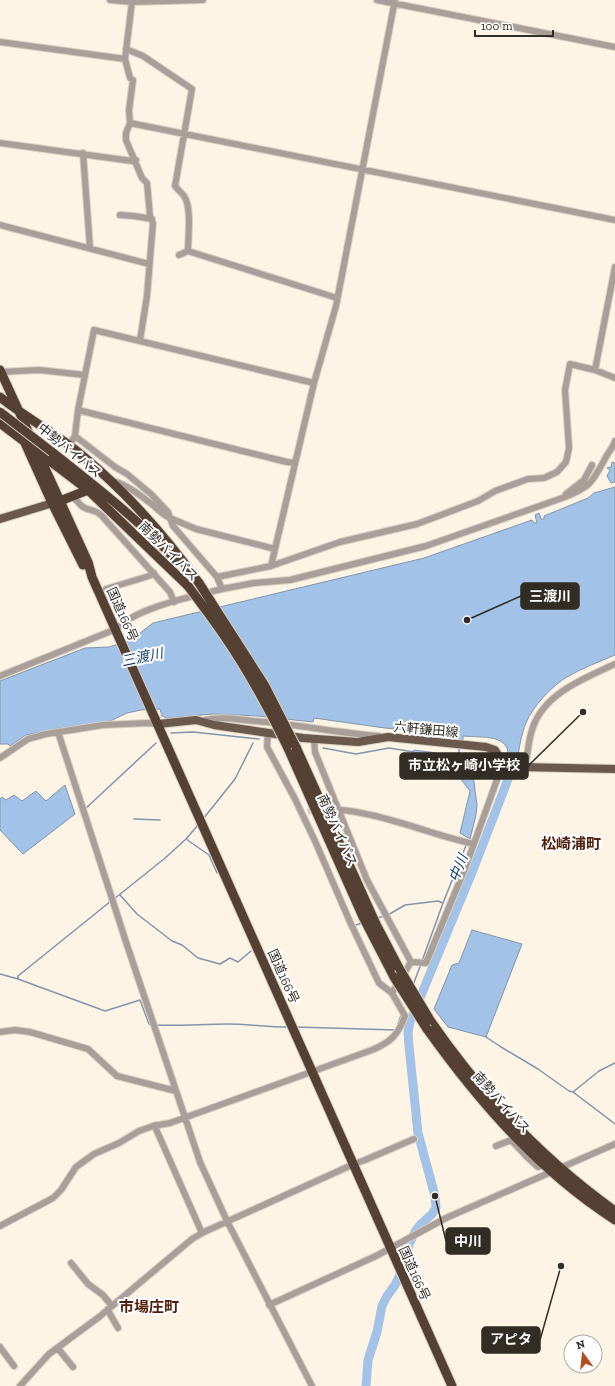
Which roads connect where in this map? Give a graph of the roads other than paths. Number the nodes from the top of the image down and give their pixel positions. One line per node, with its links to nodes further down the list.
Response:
1 (110, 0): 5 (street)
2 (203, 0): 4 (street)
3 (377, 0): 6 (street)
4 (146, 1): 5 (street)
5 (132, 2): 9 (street)
6 (395, 2): 8 (street); 16 (street)
7 (0, 42): 10 (street)
8 (615, 47)
9 (126, 49): 10 (street); 12 (street)
10 (125, 59): 11 (street)
11 (130, 123): 12 (street); 15 (street)
12 (185, 134): 16 (street); 22 (street)
13 (0, 143): 14 (street)
14 (83, 153): 15 (street); 21 (street)
15 (136, 160): 18 (street)
16 (363, 169): 19 (street); 26 (street)
17 (120, 215): 18 (street)
18 (152, 219): 24 (street)
19 (615, 220)
20 (0, 225): 21 (street)
21 (90, 248): 24 (street)
22 (188, 251): 23 (street); 26 (street)
23 (179, 255)
24 (149, 264): 27 (street)
25 (615, 267): 28 (street)
26 (338, 298): 33 (street)
27 (140, 340): 30 (street); 33 (street)
28 (595, 370): 31 (street); 56 (street)
29 (1, 371): 30 (street); 32 (highway)
30 (85, 375): 36 (street)
31 (615, 378)
32 (5, 382): 35 (highway); 38 (highway)
33 (314, 383): 45 (street)
34 (1, 396): 35 (highway); 41 (highway)
35 (18, 410): 38 (highway); 44 (highway)
36 (78, 410): 40 (street); 45 (street)
37 (0, 412): 59 (highway, 中勢バイパス, bridge)
38 (31, 418): 43 (highway)
39 (0, 423): 41 (highway, 南勢バイパス)
40 (75, 436): 43 (street); 53 (street)
41 (23, 439): 44 (highway, 南勢バイパス); 51 (highway)
42 (615, 444): 50 (street)
43 (69, 445): 47 (highway)
44 (37, 451): 48 (highway, 南勢バイパス); 51 (highway)
45 (295, 463): 55 (street)
46 (592, 465): 50 (street)
47 (108, 480): 53 (street); 59 (highway)
48 (86, 491): 49 (highway); 52 (street); 59 (highway, 南勢バイパス)
49 (71, 497): 51 (highway); 52 (street)
50 (565, 497): 61 (street)
51 (56, 502): 54 (main road); 64 (highway, 国道166号)
52 (81, 504): 57 (street)
53 (170, 518): 55 (street); 58 (street)
54 (0, 519)
55 (275, 549): 56 (street)
56 (271, 566): 58 (street)
57 (154, 573): 60 (street); 63 (street)
58 (217, 577): 61 (street)
59 (194, 585): 62 (highway, 中勢バイパス, bridge); 73 (highway, 南勢バイパス, bridge)
60 (106, 589)
61 (222, 589): 63 (street)
62 (208, 598): 73 (highway, 南勢バイパス, bridge)
63 (174, 602): 64 (street)
64 (116, 629): 66 (street); 68 (highway, 国道166号)
65 (615, 664): 76 (street)
66 (0, 676)
67 (202, 721): 68 (main road, 六軒鎌田線); 70 (main road, 六軒鎌田線); 71 (street)
68 (158, 724): 69 (street); 87 (highway, 国道166号)
69 (58, 732): 74 (street); 88 (street)
70 (268, 732): 72 (main road, 六軒鎌田線); 82 (street)
71 (388, 737): 72 (main road, 六軒鎌田線); 75 (main road, 六軒鎌田線)
72 (314, 739): 78 (street)
73 (291, 747): 81 (highway, 南勢バイパス)
74 (0, 758)
75 (504, 763): 76 (main road); 79 (street)
76 (522, 767): 77 (main road)
77 (615, 769)
78 (338, 810): 79 (street); 80 (street)
79 (469, 843): 84 (street)
80 (367, 880): 81 (street); 84 (street)
81 (354, 886): 82 (street); 83 (highway, 南勢バイパス)
82 (338, 893): 85 (street)
83 (369, 920): 95 (highway, 南勢バイパス, bridge); 96 (highway, 南勢バイパス, bridge)
84 (410, 962): 85 (street)
85 (392, 993): 87 (street)
86 (0, 1032): 88 (street)
87 (312, 1071): 89 (street); 94 (highway, 国道166号)
88 (176, 1091): 89 (street)
89 (184, 1117): 90 (street); 100 (street)
90 (156, 1125): 101 (street); 102 (street)
91 (414, 1139): 94 (street)
92 (615, 1144): 96 (street)
93 (496, 1146): 95 (street)
94 (354, 1164): 100 (street); 103 (highway, 国道166号)
95 (544, 1165): 97 (highway, 南勢バイパス)
96 (560, 1169): 97 (street); 98 (highway, 南勢バイパス)
97 (551, 1172): 99 (highway, 南勢バイパス); 103 (street)
98 (615, 1211)
99 (615, 1220)
100 (227, 1221): 102 (street); 105 (street)
101 (0, 1226)
102 (202, 1233): 106 (street)
103 (390, 1248): 105 (street); 115 (highway, 国道166号)
104 (71, 1262): 106 (street)
105 (270, 1305): 114 (street)
106 (110, 1307): 107 (street); 109 (street)
107 (118, 1328)
108 (0, 1347): 110 (street)
109 (56, 1350): 111 (street); 112 (street)
110 (14, 1366)
111 (73, 1367)
112 (25, 1383): 113 (street)
113 (20, 1386)
114 (312, 1386)
115 (452, 1386)

